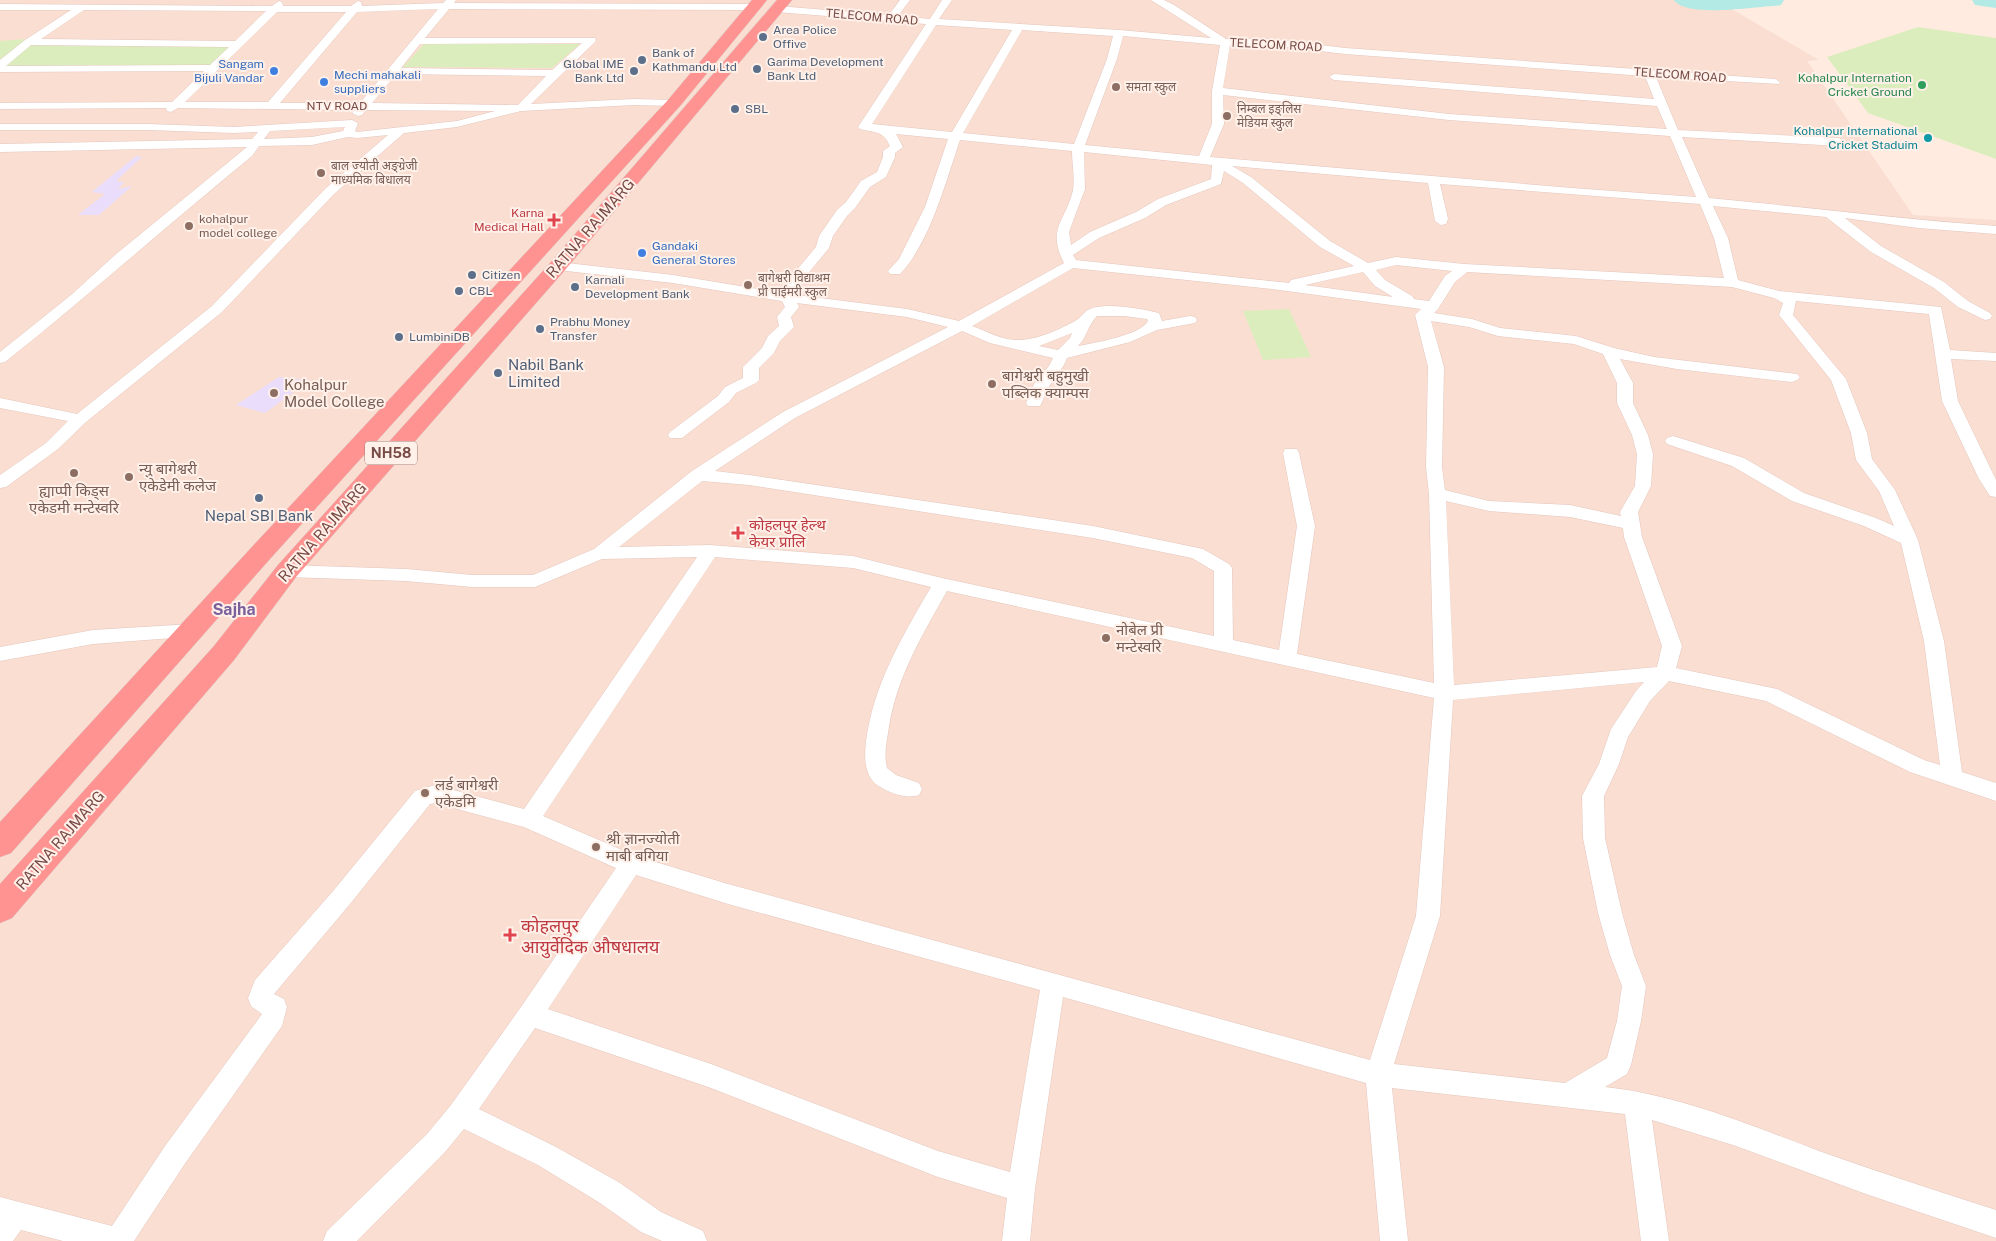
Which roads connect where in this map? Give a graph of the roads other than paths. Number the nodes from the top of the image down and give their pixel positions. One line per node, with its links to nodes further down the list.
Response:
1 (3, 0): 8 (street)
2 (92, 0): 13 (street)
3 (283, 0): 14 (street)
4 (363, 0): 15 (street)
5 (905, 0): 16 (street)
6 (947, 0): 17 (street)
7 (1156, 0): 22 (street)
8 (0, 2)
9 (448, 3): 10 (street, TELECOM ROAD); 15 (street, TELECOM ROAD); 20 (street)
10 (631, 3): 11 (street, TELECOM ROAD)
11 (769, 4): 16 (street, TELECOM ROAD); 33 (highway, RATNA RAJMARG / NH58); 62 (highway, RATNA RAJMARG / NH58)
12 (0, 7): 13 (street, TELECOM ROAD)
13 (83, 7): 14 (street, TELECOM ROAD); 21 (street)
14 (274, 8): 15 (street, TELECOM ROAD); 23 (street)
15 (354, 9): 38 (street)
16 (891, 18): 17 (street, TELECOM ROAD)
17 (934, 22): 18 (street, TELECOM ROAD); 44 (street)
18 (1019, 27): 19 (street, TELECOM ROAD); 47 (street)
19 (1120, 33): 22 (street, TELECOM ROAD); 53 (street)
20 (418, 41): 27 (street); 28 (street)
21 (29, 42): 23 (street); 24 (street)
22 (1224, 42): 29 (street, TELECOM ROAD); 32 (street)
23 (236, 44): 25 (street)
24 (0, 65)
25 (212, 68): 26 (street); 35 (street)
26 (0, 69)
27 (393, 71): 28 (street); 36 (street)
28 (554, 73): 39 (street)
29 (1649, 73): 31 (street, TELECOM ROAD); 34 (street)
30 (1334, 77): 34 (street)
31 (1775, 82)
32 (1217, 91): 46 (street); 54 (street)
33 (674, 102): 39 (street, NTV ROAD); 100 (highway, RATNA RAJMARG / NH58)
34 (1662, 103): 46 (street)
35 (177, 105): 37 (street, NTV ROAD); 38 (street, NTV ROAD); 42 (street)
36 (362, 105): 38 (street, NTV ROAD); 39 (street, NTV ROAD); 41 (street)
37 (0, 106)
38 (271, 106)
39 (521, 108): 45 (street)
40 (0, 127): 42 (street)
41 (350, 128): 43 (street); 45 (street); 48 (street)
42 (146, 129): 43 (street); 50 (street); 51 (street)
43 (266, 129): 48 (street)
44 (879, 129): 47 (street); 69 (street)
45 (401, 130): 86 (street)
46 (1674, 133): 49 (street); 57 (street)
47 (955, 136): 53 (street); 65 (street)
48 (256, 142): 50 (street); 82 (street)
49 (1839, 142)
50 (149, 146): 51 (street)
51 (123, 147): 52 (street)
52 (0, 148)
53 (1078, 148): 54 (street); 61 (street)
54 (1203, 160): 55 (street); 56 (street)
55 (1218, 164): 61 (street); 63 (street)
56 (1433, 180): 57 (street); 59 (street)
57 (1705, 201): 58 (street); 66 (street)
58 (1831, 214): 60 (street); 72 (street)
59 (1441, 221)
60 (1996, 230)
61 (1068, 259): 67 (street); 75 (street)
62 (558, 266): 69 (street); 98 (highway, RATNA RAJMARG / NH58)
63 (1367, 268): 64 (street); 67 (street); 70 (street)
64 (1464, 268): 66 (street); 70 (street)
65 (895, 271)
66 (1732, 283): 68 (street)
67 (1283, 286): 70 (street)
68 (1779, 295): 71 (street); 95 (street)
69 (786, 298): 75 (street); 87 (street)
70 (1423, 308): 78 (street); 93 (street)
71 (1936, 310): 72 (street); 79 (street)
72 (1990, 316)
73 (1190, 320): 76 (street)
74 (1082, 323): 76 (street); 77 (street); 80 (street)
75 (961, 326): 77 (street); 90 (street)
76 (1152, 327): 80 (street)
77 (1015, 345): 80 (street)
78 (1608, 351): 83 (street); 94 (street)
79 (1944, 354): 81 (street); 92 (street)
80 (1061, 355): 85 (street)
81 (1996, 357)
82 (0, 359)
83 (1792, 377)
84 (0, 403): 86 (street)
85 (1034, 403)
86 (80, 419): 91 (street)
87 (676, 435)
88 (1673, 441): 95 (street)
89 (1291, 453): 103 (street)
90 (698, 475): 97 (street); 101 (street)
91 (0, 483)
92 (1996, 492)
93 (1437, 494): 94 (street); 105 (street)
94 (1631, 524): 104 (street)
95 (1909, 540): 106 (street)
96 (710, 551): 97 (street); 99 (street); 109 (street)
97 (600, 553): 98 (street)
98 (287, 570): 112 (highway, RATNA RAJMARG / NH58)
99 (942, 584): 101 (street); 107 (street)
100 (192, 632): 102 (street); 110 (highway, RATNA RAJMARG / NH58)
101 (1223, 646): 103 (street)
102 (0, 654)
103 (1287, 658): 105 (street)
104 (1665, 672): 105 (street); 106 (street); 116 (street)
105 (1444, 693): 115 (street)
106 (1952, 776): 108 (street)
107 (911, 790)
108 (1996, 792)
109 (529, 820): 111 (street); 122 (street)
110 (0, 844)
111 (631, 864): 113 (street); 114 (street)
112 (0, 908)
113 (1053, 982): 115 (street); 119 (street)
114 (530, 1015): 118 (street); 119 (street)
115 (1378, 1074): 116 (street); 126 (street)
116 (1568, 1095): 117 (street)
117 (1637, 1103): 121 (street); 127 (street)
118 (460, 1114): 123 (street); 124 (street)
119 (1021, 1189): 125 (street)
120 (5, 1221): 122 (street)
121 (1996, 1224)
122 (117, 1241)
123 (337, 1241)
124 (693, 1241)
125 (1016, 1241)
126 (1394, 1241)
127 (1655, 1241)

